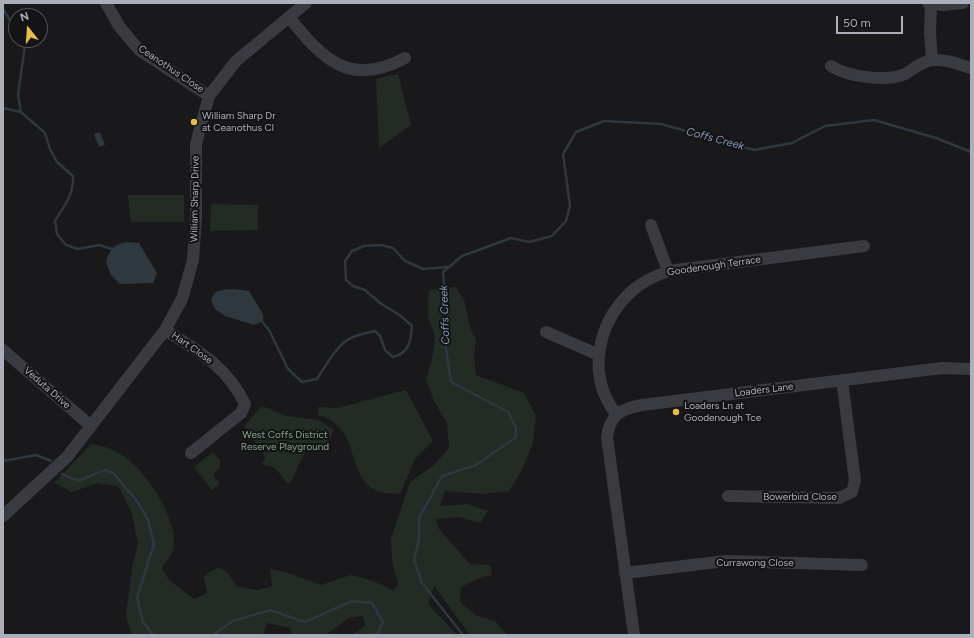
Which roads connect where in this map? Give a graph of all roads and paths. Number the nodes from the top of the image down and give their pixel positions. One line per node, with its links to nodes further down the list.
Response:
1 (106, 3): 10 (street, Ceanothus Close)
2 (306, 3): 5 (street, William Sharp Drive)
3 (963, 3): 4 (street)
4 (930, 4): 7 (street)
5 (289, 17): 6 (street); 10 (street, William Sharp Drive)
6 (405, 58)
7 (932, 60): 8 (street); 9 (street)
8 (831, 66)
9 (971, 68)
10 (209, 96): 14 (street, William Sharp Drive)
11 (651, 225): 13 (street)
12 (864, 246): 13 (street, Goodenough Terrace)
13 (668, 272): 17 (street, Goodenough Terrace)
14 (165, 330): 21 (street, William Sharp Drive); 22 (street, Hart Close)
15 (546, 332): 17 (street)
16 (3, 350): 21 (street, Veduta Drive)
17 (598, 355): 20 (street, Goodenough Terrace)
18 (971, 369): 19 (street, Loaders Lane)
19 (842, 380): 20 (street, Loaders Lane); 23 (street, Bowerbird Close)
20 (616, 414): 26 (street)
21 (91, 426): 24 (street, William Sharp Drive)
22 (191, 454)
23 (728, 496)
24 (3, 516)
25 (862, 564): 26 (street, Currawong Close)
26 (625, 573): 27 (street)
27 (634, 635)

